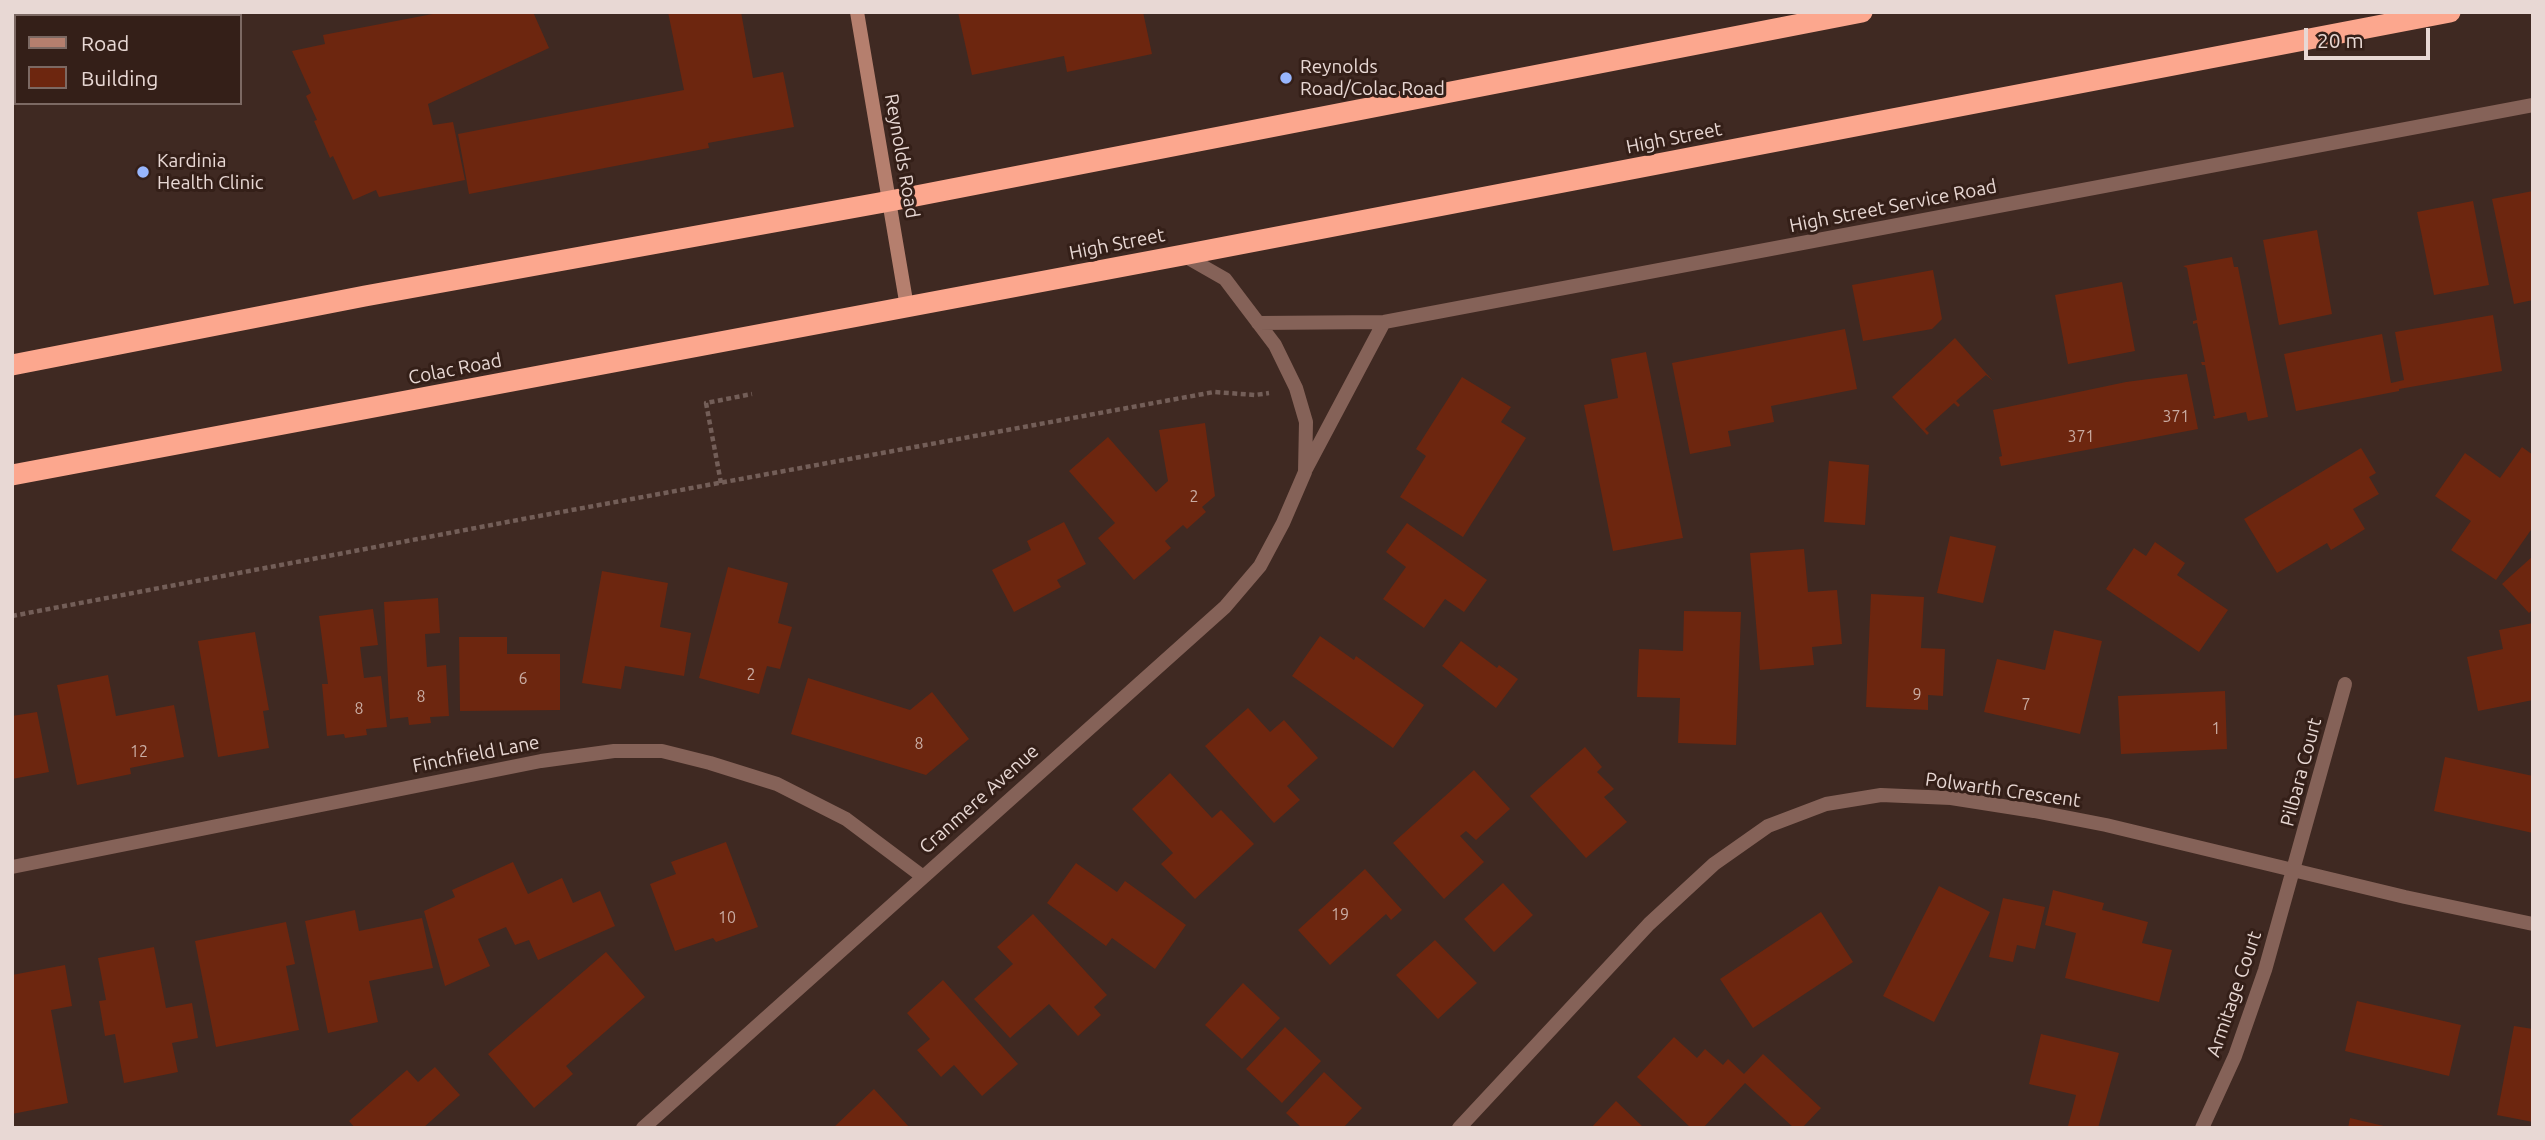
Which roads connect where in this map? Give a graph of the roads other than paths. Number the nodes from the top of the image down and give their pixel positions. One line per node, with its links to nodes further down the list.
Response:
1 (857, 12): 5 (street, Reynolds Road)
2 (1862, 12): 5 (highway)
3 (2450, 12): 6 (highway, High Street)
4 (2533, 105): 8 (street, High Street Service Road)
5 (890, 201): 7 (street, Reynolds Road); 10 (highway)
6 (1183, 255): 7 (highway, High Street); 9 (street, Cranmere Avenue)
7 (907, 307): 12 (highway, Colac Road)
8 (1384, 322): 9 (street, High Street Service Road); 11 (street, Cranmere Avenue)
9 (1258, 323): 11 (street, Cranmere Avenue)
10 (12, 365)
11 (1305, 472): 16 (street, Cranmere Avenue)
12 (12, 475)
13 (2345, 684): 15 (street, Pilbara Court)
14 (12, 867): 16 (street, Finchfield Lane)
15 (2294, 870): 17 (street, Polwarth Crescent); 19 (street, Polwarth Crescent); 20 (street, Armitage Court)
16 (922, 876): 18 (street, Cranmere Avenue)
17 (2533, 924)
18 (643, 1128)
19 (1459, 1128)
20 (2202, 1128)

